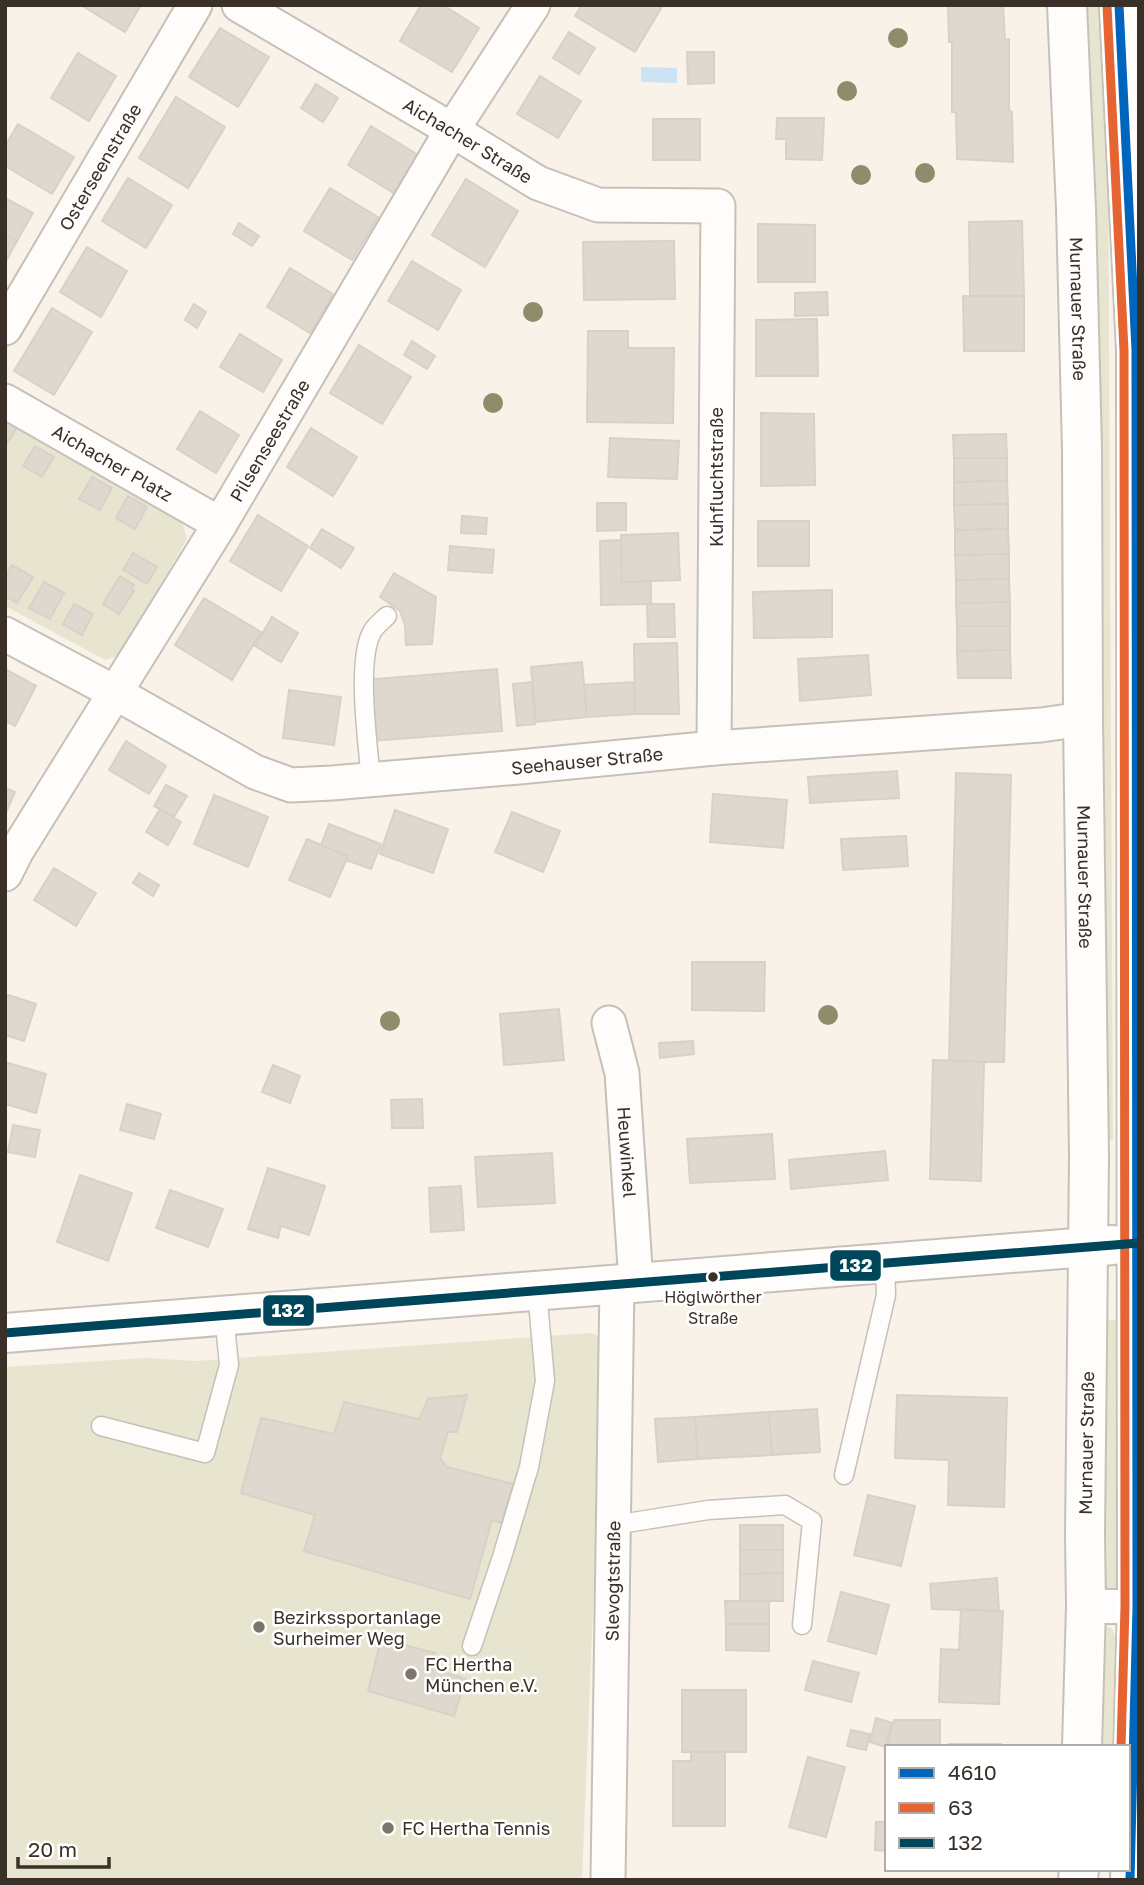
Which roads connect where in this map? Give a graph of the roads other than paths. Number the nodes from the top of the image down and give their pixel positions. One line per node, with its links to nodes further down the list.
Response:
1 (195, 5): 9 (street, Osterseenstraße)
2 (239, 5): 6 (street, Aichacher Straße)
3 (533, 5): 6 (street, Pilsenseestraße)
4 (1067, 5): 16 (main road, Murnauer Straße)
5 (1119, 5): 7 (main road)
6 (452, 130): 8 (street, Aichacher Straße); 11 (street, Pilsenseestraße)
7 (1132, 147): 12 (main road)
8 (718, 206): 17 (street, Kuhfluchtstraße)
9 (5, 328)
10 (5, 401): 11 (street, Aichacher Platz)
11 (220, 524): 15 (street, Pilsenseestraße)
12 (1138, 584): 21 (main road)
13 (387, 616): 18 (lane)
14 (5, 634): 15 (street)
15 (114, 692): 18 (street, Seehauser Straße); 19 (street, Pilsenseestraße)
16 (1083, 719): 17 (street, Seehauser Straße); 22 (main road, Murnauer Straße)
17 (714, 748): 18 (street, Seehauser Straße)
18 (371, 780)
19 (5, 874)
20 (609, 1023): 24 (street, Heuwinkel)
21 (1138, 1243): 22 (main road); 32 (main road)
22 (1088, 1248): 23 (main road); 31 (main road, Murnauer Straße)
23 (885, 1263): 24 (main road); 29 (lane)
24 (626, 1283): 25 (main road); 30 (street, Slevogtstraße)
25 (537, 1290): 26 (main road); 34 (lane)
26 (224, 1315): 27 (main road); 28 (lane)
27 (5, 1333)
28 (101, 1426)
29 (844, 1475)
30 (614, 1525): 33 (lane); 36 (street, Slevogtstraße)
31 (1086, 1606): 32 (street); 35 (main road, Murnauer Straße)
32 (1138, 1607): 37 (main road)
33 (802, 1625)
34 (472, 1646)
35 (1082, 1745)
36 (608, 1880)
37 (1130, 1880)

